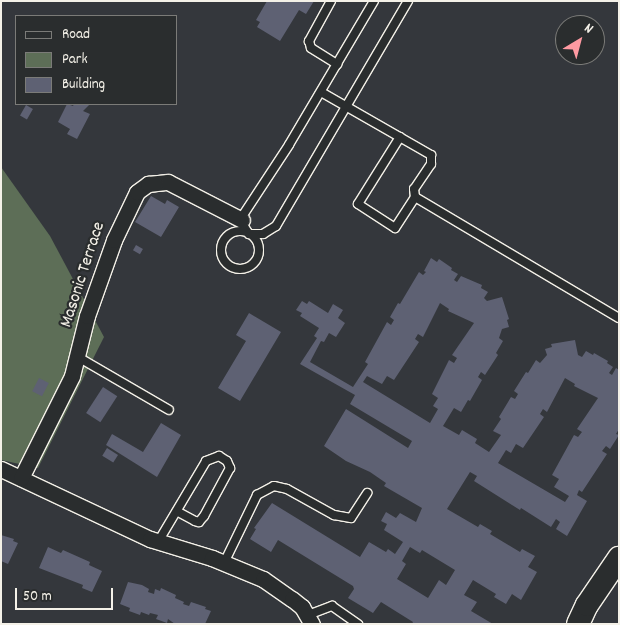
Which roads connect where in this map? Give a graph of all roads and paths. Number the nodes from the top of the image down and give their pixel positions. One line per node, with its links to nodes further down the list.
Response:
1 (331, 1): 4 (lane)
2 (374, 1): 4 (lane)
3 (408, 1): 6 (lane)
4 (337, 64): 5 (lane)
5 (321, 92): 6 (lane); 9 (lane)
6 (346, 105): 7 (lane); 10 (lane)
7 (400, 137): 8 (lane); 8 (lane)
8 (415, 197): 11 (lane)
9 (242, 220): 10 (lane); 12 (street, Masonic Terrace)
10 (249, 234): 10 (lane)
11 (619, 318)
12 (78, 356): 13 (lane); 15 (street, Masonic Terrace)
13 (169, 410)
14 (1, 469): 15 (street)
15 (21, 478): 18 (street)
16 (367, 493): 20 (lane)
17 (178, 512): 17 (lane); 18 (lane)
18 (158, 542): 20 (street)
19 (619, 558): 23 (main road)
20 (224, 563): 21 (street)
21 (310, 619): 22 (lane)
22 (358, 624)
23 (578, 624)

